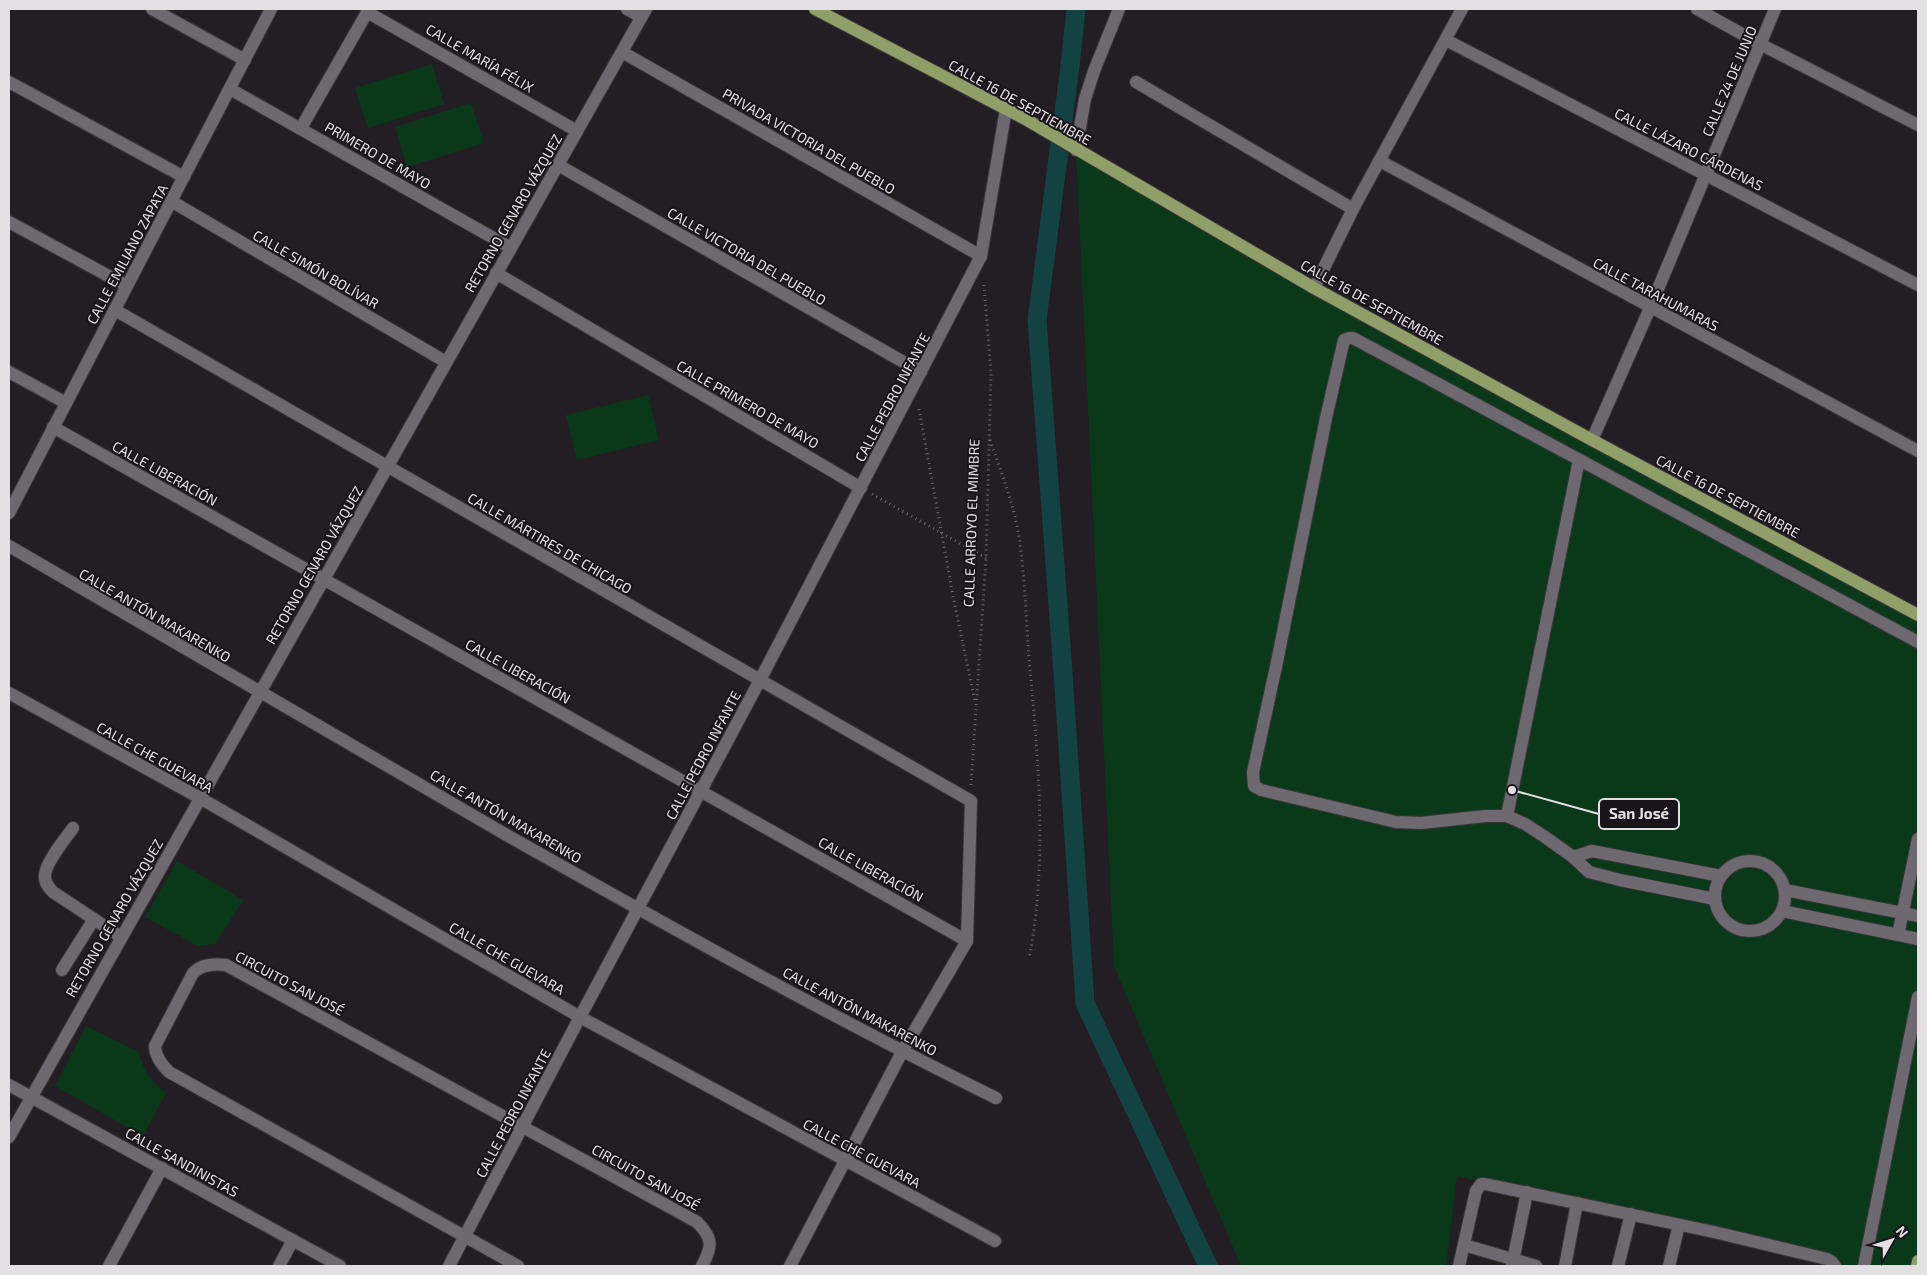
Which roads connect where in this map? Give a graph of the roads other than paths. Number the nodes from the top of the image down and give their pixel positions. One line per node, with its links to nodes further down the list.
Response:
1 (152, 9): 14 (street)
2 (272, 9): 14 (street, CALLE EMILIANO ZAPATA)
3 (627, 9): 10 (street)
4 (815, 9): 18 (main road, CALLE 16 DE SEPTIEMBRE)
5 (1119, 9): 22 (street)
6 (1462, 9): 11 (street)
7 (1697, 9): 12 (street)
8 (1776, 9): 12 (street, CALLE 24 DE JUNIO)
9 (368, 10): 20 (street); 21 (street, CALLE MARÍA FÉLIX)
10 (644, 13): 13 (street, RETORNO GENARO VÁZQUEZ)
11 (1446, 40): 23 (street); 25 (street, CALLE LÁZARO CÁRDENAS)
12 (1760, 44): 19 (street); 25 (street, CALLE 24 DE JUNIO)
13 (622, 52): 21 (street, RETORNO GENARO VÁZQUEZ); 31 (street, PRIVADA VICTORIA DEL PUEBLO)
14 (245, 60): 17 (street, CALLE EMILIANO ZAPATA)
15 (9, 82): 26 (street)
16 (1136, 82): 28 (street)
17 (230, 89): 20 (street, PRIMERO DE MAYO); 26 (street, CALLE EMILIANO ZAPATA)
18 (1006, 108): 22 (main road, CALLE 16 DE SEPTIEMBRE); 31 (street)
19 (1918, 125)
20 (301, 128): 30 (street, PRIMERO DE MAYO)
21 (577, 131): 24 (street, RETORNO GENARO VÁZQUEZ)
22 (1076, 150): 35 (main road, CALLE 16 DE SEPTIEMBRE)
23 (1380, 161): 28 (street); 36 (street, CALLE TARAHUMARAS)
24 (558, 165): 30 (street, RETORNO GENARO VÁZQUEZ); 40 (street, CALLE VICTORIA DEL PUEBLO)
25 (1706, 175): 33 (street, CALLE LÁZARO CÁRDENAS); 36 (street, CALLE 24 DE JUNIO)
26 (184, 177): 27 (street, CALLE EMILIANO ZAPATA)
27 (171, 201): 34 (street, CALLE EMILIANO ZAPATA); 38 (street, CALLE SIMÓN BOLÍVAR)
28 (1353, 209): 35 (street)
29 (9, 222): 34 (street)
30 (511, 248): 32 (street, RETORNO GENARO VÁZQUEZ)
31 (982, 256): 40 (street, CALLE PEDRO INFANTE)
32 (496, 274): 38 (street, RETORNO GENARO VÁZQUEZ); 47 (street, CALLE PRIMERO DE MAYO)
33 (1918, 285)
34 (127, 286): 37 (street, CALLE EMILIANO ZAPATA)
35 (1314, 288): 43 (main road, CALLE 16 DE SEPTIEMBRE)
36 (1650, 308): 43 (street, CALLE 24 DE JUNIO); 44 (street, CALLE TARAHUMARAS)
37 (115, 310): 41 (street, CALLE EMILIANO ZAPATA); 46 (street, CALLE MÁRTIRES DE CHICAGO)
38 (446, 362): 46 (street, RETORNO GENARO VÁZQUEZ)
39 (9, 372): 41 (street)
40 (921, 372): 47 (street, CALLE PEDRO INFANTE)
41 (66, 403): 42 (street, CALLE EMILIANO ZAPATA)
42 (54, 427): 48 (street, CALLE EMILIANO ZAPATA); 50 (street, CALLE LIBERACIÓN)
43 (1592, 440): 51 (main road, CALLE 16 DE SEPTIEMBRE)
44 (1918, 451)
45 (1579, 460): 52 (street); 58 (street); 58 (street)
46 (387, 466): 50 (street, RETORNO GENARO VÁZQUEZ); 53 (street, CALLE MÁRTIRES DE CHICAGO)
47 (861, 488): 53 (street, CALLE PEDRO INFANTE)
48 (9, 513)
49 (9, 546): 55 (street, CALLE ANTÓN MAKARENKO)
50 (323, 579): 55 (street, RETORNO GENARO VÁZQUEZ); 56 (street, CALLE LIBERACIÓN)
51 (1918, 615)
52 (1918, 642)
53 (760, 680): 56 (street, CALLE PEDRO INFANTE); 73 (street, CALLE MÁRTIRES DE CHICAGO)
54 (9, 693): 57 (street, CALLE CHE GUEVARA)
55 (259, 693): 57 (street, RETORNO GENARO VÁZQUEZ); 65 (street, CALLE ANTÓN MAKARENKO)
56 (701, 791): 65 (street, CALLE PEDRO INFANTE); 73 (street, CALLE LIBERACIÓN)
57 (200, 798): 71 (street, RETORNO GENARO VÁZQUEZ); 76 (street, CALLE CHE GUEVARA)
58 (1507, 816): 61 (street)
59 (73, 828): 69 (street)
60 (1918, 840): 67 (street)
61 (1573, 857): 62 (street); 64 (street)
62 (1721, 876): 63 (street); 64 (street)
63 (1785, 890): 66 (street); 67 (street)
64 (1715, 899): 66 (street)
65 (637, 909): 76 (street, CALLE PEDRO INFANTE); 77 (street, CALLE ANTÓN MAKARENKO)
66 (1782, 911): 70 (street)
67 (1903, 913): 68 (street); 70 (street)
68 (1918, 916)
69 (94, 919): 71 (street); 74 (street)
70 (1898, 935): 72 (street)
71 (121, 936): 79 (street, RETORNO GENARO VÁZQUEZ)
72 (1918, 939)
73 (967, 941): 77 (street)
74 (62, 970)
75 (1918, 997): 108 (street)
76 (580, 1017): 81 (street, CALLE PEDRO INFANTE); 83 (street, CALLE CHE GUEVARA)
77 (902, 1052): 80 (street, CALLE ANTÓN MAKARENKO); 83 (street)
78 (9, 1084): 79 (street, CALLE SANDINISTAS)
79 (31, 1096): 82 (street, RETORNO GENARO VÁZQUEZ); 84 (street, CALLE SANDINISTAS)
80 (996, 1098)
81 (523, 1126): 89 (street, CALLE PEDRO INFANTE); 89 (street, CIRCUITO SAN JOSÉ); 100 (street, CIRCUITO SAN JOSÉ)
82 (9, 1137)
83 (846, 1161): 91 (street, CALLE CHE GUEVARA); 101 (street)
84 (162, 1168): 90 (street, CALLE SANDINISTAS); 95 (street)
85 (1527, 1192): 86 (street); 92 (street); 94 (street)
86 (1577, 1203): 87 (street); 104 (street)
87 (1631, 1214): 88 (street); 105 (street)
88 (1679, 1225): 106 (street); 107 (street)
89 (465, 1236): 98 (street, CALLE PEDRO INFANTE); 99 (street, CIRCUITO SAN JOSÉ)
90 (293, 1240): 96 (street); 97 (street, CALLE SANDINISTAS)
91 (995, 1241)
92 (1464, 1245): 94 (street); 102 (street)
93 (1918, 1261): 109 (main road)
94 (1513, 1263): 103 (street)
95 (109, 1266)
96 (278, 1266)
97 (340, 1266)
98 (449, 1266)
99 (518, 1266)
100 (702, 1266)
101 (790, 1266)
102 (1459, 1266)
103 (1536, 1266)
104 (1565, 1266)
105 (1618, 1266)
106 (1669, 1266)
107 (1835, 1266)
108 (1864, 1266)
109 (1917, 1266)

